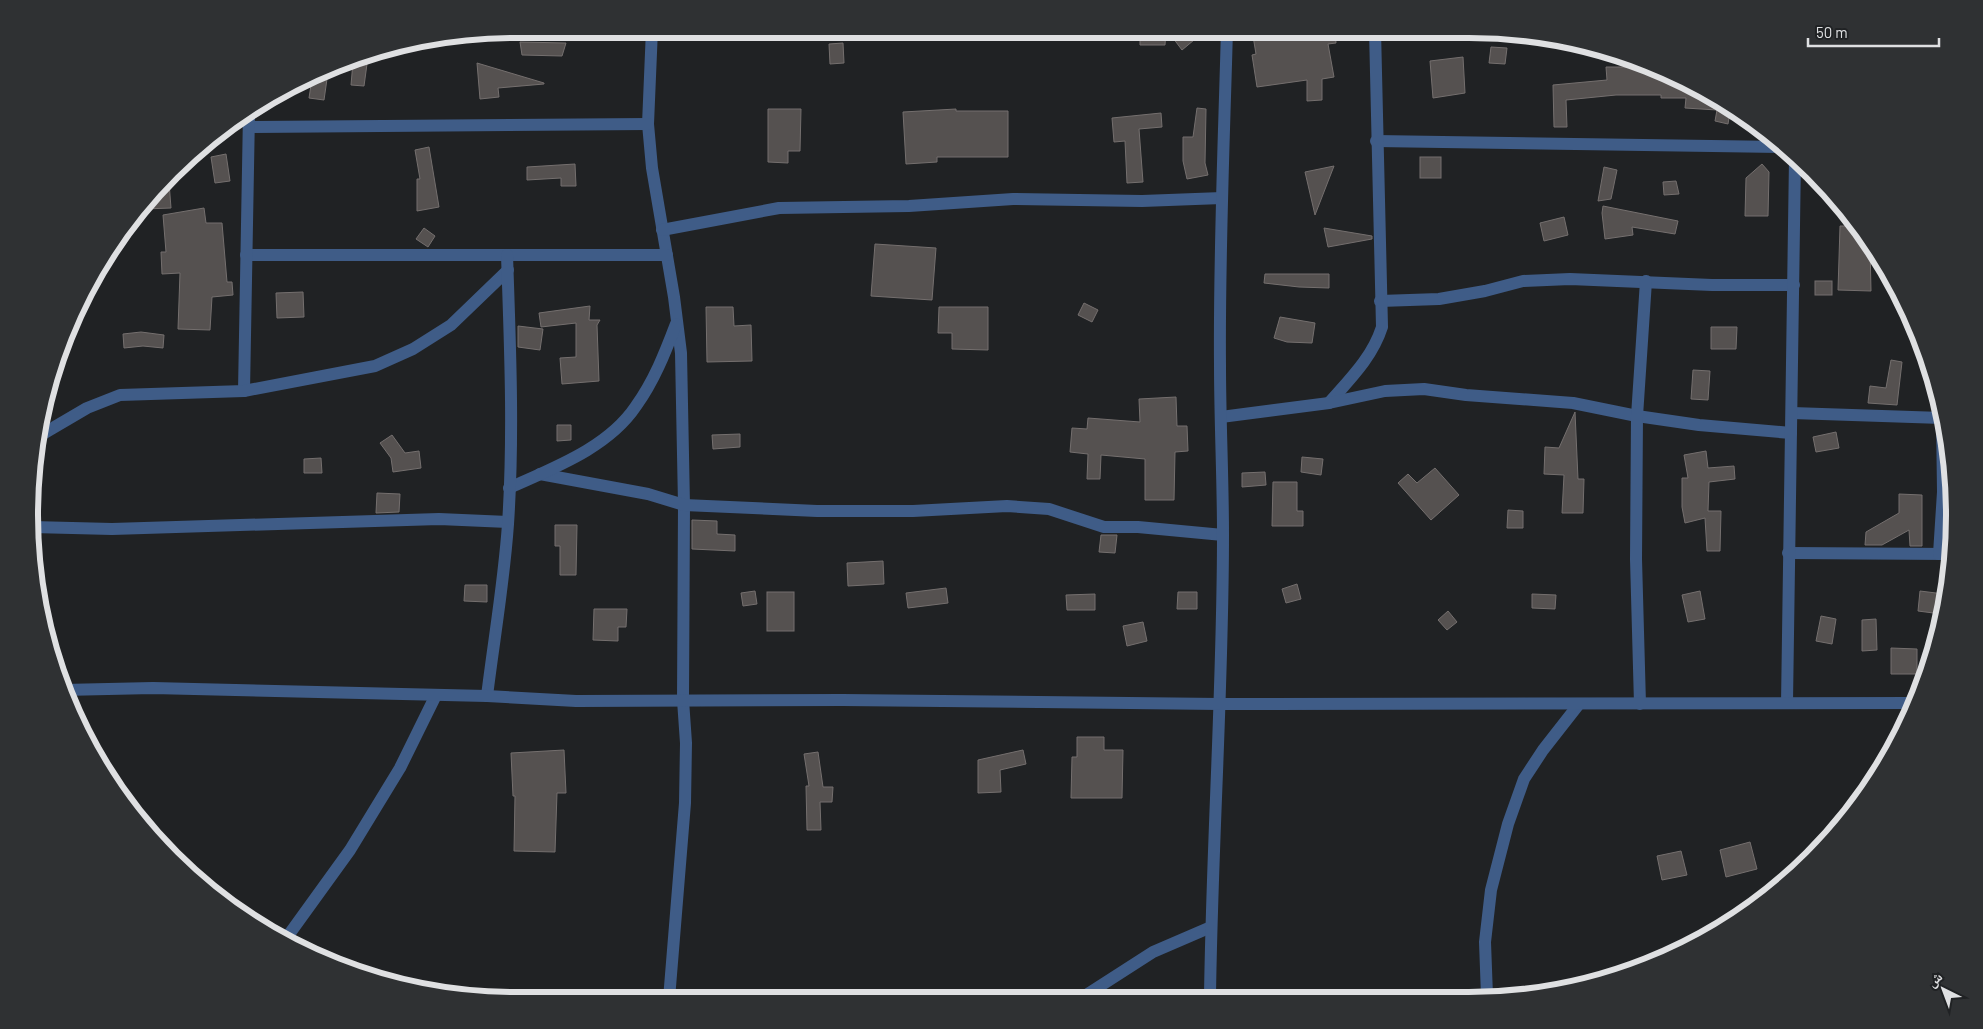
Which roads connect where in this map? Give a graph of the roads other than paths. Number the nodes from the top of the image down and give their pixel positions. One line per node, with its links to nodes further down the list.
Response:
1 (652, 38): 5 (street)
2 (1227, 38): 10 (street)
3 (1375, 38): 7 (street)
4 (249, 118): 6 (street)
5 (648, 124): 6 (street); 11 (street)
6 (249, 127): 12 (street)
7 (1376, 141): 8 (street); 18 (street)
8 (1772, 147)
9 (1795, 167): 17 (street)
10 (1222, 198): 11 (street); 24 (street)
11 (662, 230): 14 (street)
12 (246, 255): 13 (street); 20 (street)
13 (507, 255): 14 (street); 15 (street)
14 (667, 255): 19 (street)
15 (508, 270): 20 (street); 30 (street)
16 (1646, 281): 17 (street); 18 (street); 23 (street)
17 (1794, 285): 22 (street)
18 (1380, 301): 21 (street)
19 (677, 322): 29 (street); 31 (street)
20 (244, 391): 26 (street)
21 (1329, 403): 23 (street); 24 (street)
22 (1792, 413): 25 (street); 27 (street)
23 (1637, 416): 27 (street); 46 (street)
24 (1221, 417): 34 (street)
25 (1935, 418)
26 (45, 433)
27 (1791, 433): 35 (street)
28 (1943, 470): 36 (street)
29 (540, 474): 30 (street); 31 (street)
30 (509, 488): 32 (street)
31 (684, 504): 34 (street); 41 (street)
32 (508, 522): 33 (street); 40 (street)
33 (38, 527)
34 (1223, 535): 44 (street)
35 (1788, 554): 36 (street); 42 (street)
36 (1939, 554): 37 (street)
37 (1943, 554)
38 (71, 690): 39 (street)
39 (436, 695): 40 (street); 48 (street)
40 (487, 696): 41 (street)
41 (683, 700): 44 (street); 50 (street)
42 (1787, 703): 43 (street); 46 (street)
43 (1906, 703)
44 (1220, 704): 45 (street); 47 (street)
45 (1580, 704): 46 (street); 49 (street)
46 (1640, 704)
47 (1211, 927): 51 (street); 52 (street)
48 (289, 934)
49 (1487, 991)
50 (670, 992)
51 (1091, 992)
52 (1210, 992)

